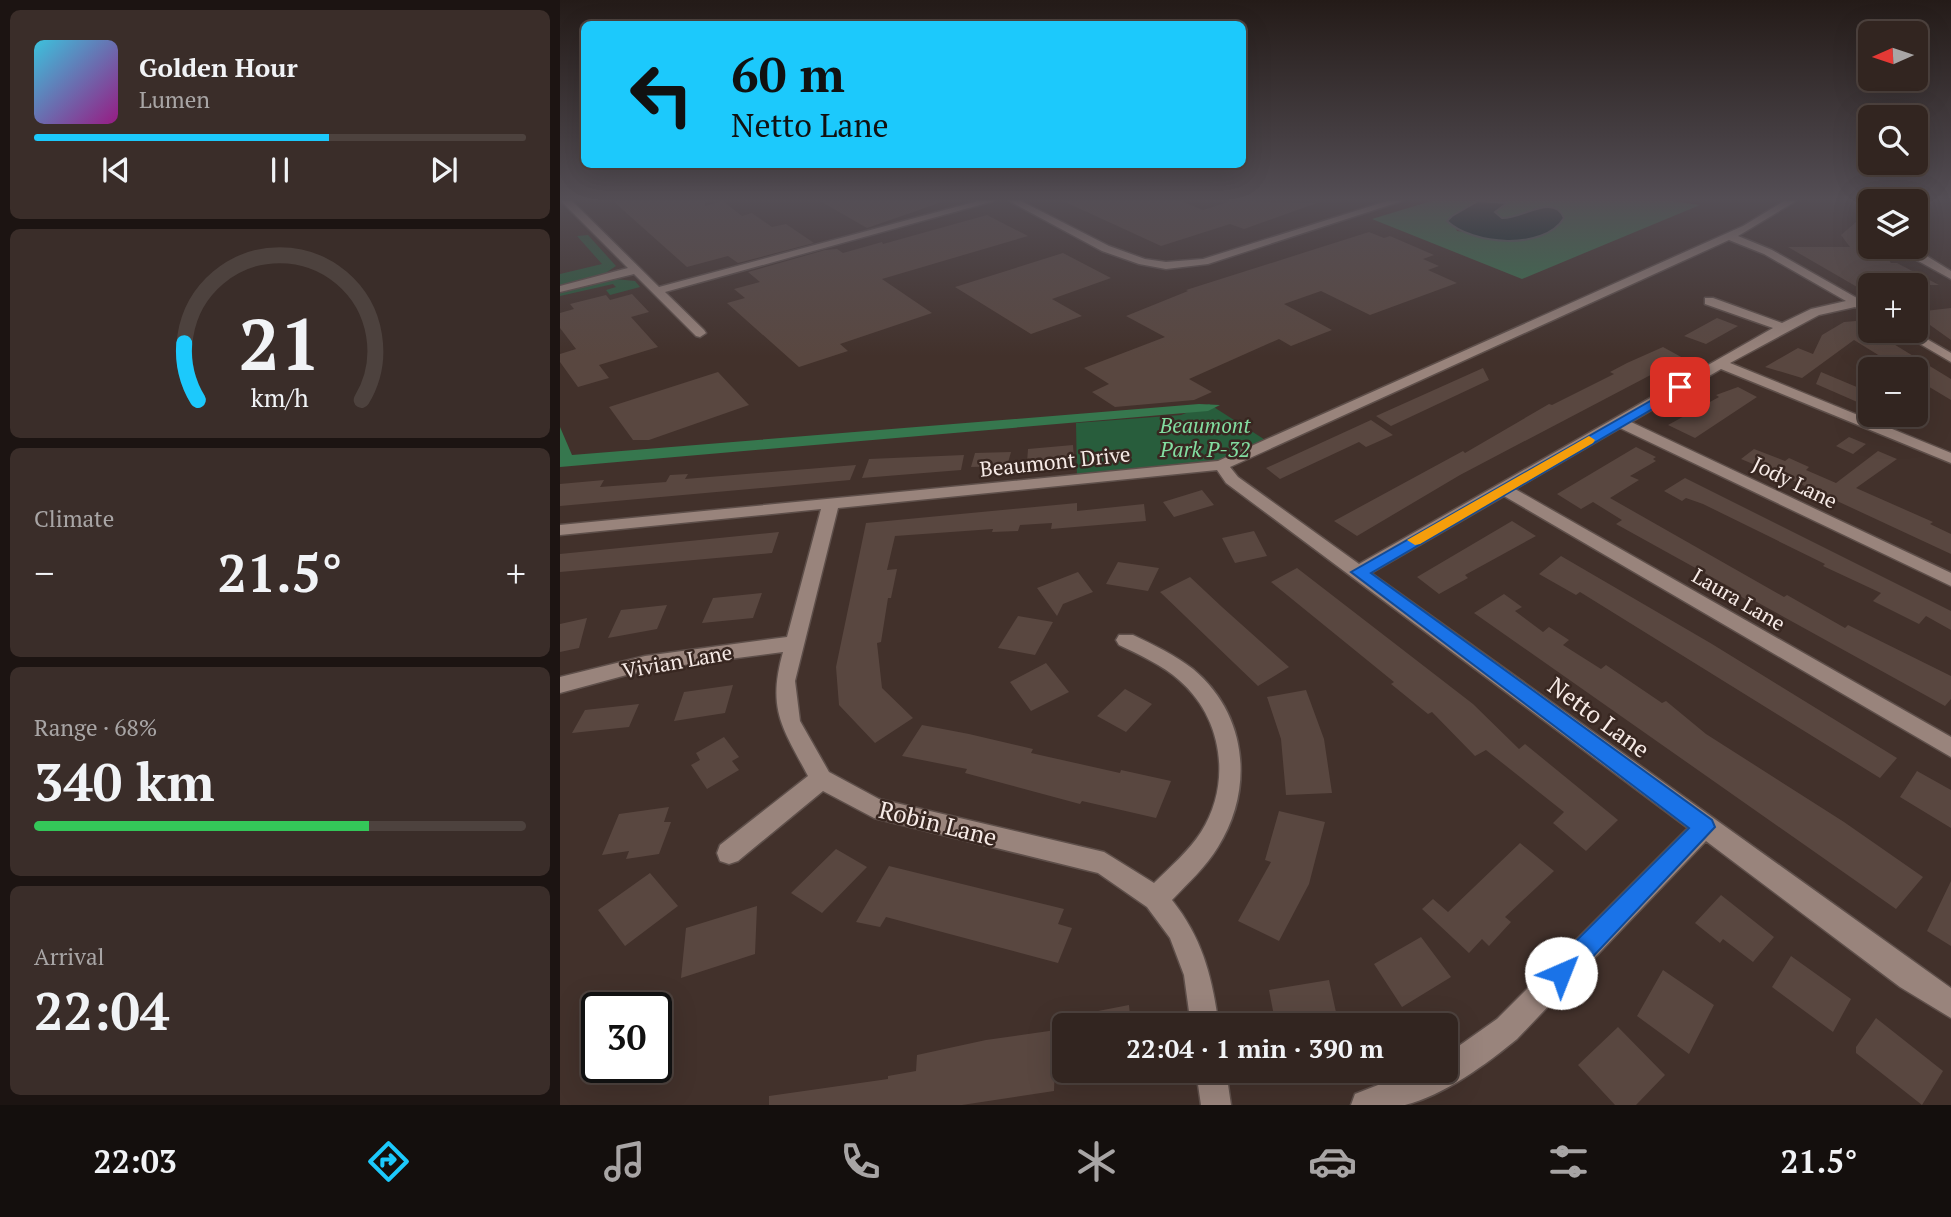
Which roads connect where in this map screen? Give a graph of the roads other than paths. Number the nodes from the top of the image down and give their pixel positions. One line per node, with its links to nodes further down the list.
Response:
1 (618, 253): 8 (street)
2 (798, 253): 11 (street)
3 (1119, 253): 4 (street)
4 (1234, 253)
5 (1692, 253): 22 (street, Beaumont Drive)
6 (1769, 253): 13 (street)
7 (1918, 259): 9 (street)
8 (635, 270): 10 (street); 11 (street)
9 (1951, 276)
10 (560, 289)
11 (656, 291): 16 (street)
12 (1709, 301): 15 (street)
13 (1855, 303): 14 (street); 15 (street)
14 (1858, 304)
15 (1783, 328): 19 (street)
16 (700, 333)
17 (1925, 343): 18 (street)
18 (1951, 358)
19 (1720, 364): 20 (street); 21 (street)
20 (1620, 422): 23 (street); 27 (street, Jody Lane)
21 (1951, 458)
22 (1221, 466): 24 (street, Beaumont Drive); 26 (street, Netto Lane)
23 (1504, 489): 26 (street); 31 (street, Laura Lane)
24 (831, 504): 25 (street, Beaumont Drive); 29 (street)
25 (560, 530)
26 (1359, 572): 33 (street, Netto Lane)
27 (1951, 580)
28 (1126, 640): 35 (street)
29 (795, 643): 30 (street, Vivian Lane); 32 (street)
30 (560, 685)
31 (1951, 748)
32 (821, 779): 34 (street); 35 (street, Robin Lane)
33 (1704, 827): 36 (street, Netto Lane); 40 (street)
34 (729, 853)
35 (1156, 899): 37 (street, Robin Lane)
36 (1951, 1004)
37 (1203, 1013)
38 (1213, 1083): 39 (street)
39 (1216, 1105)
40 (1366, 1105)

